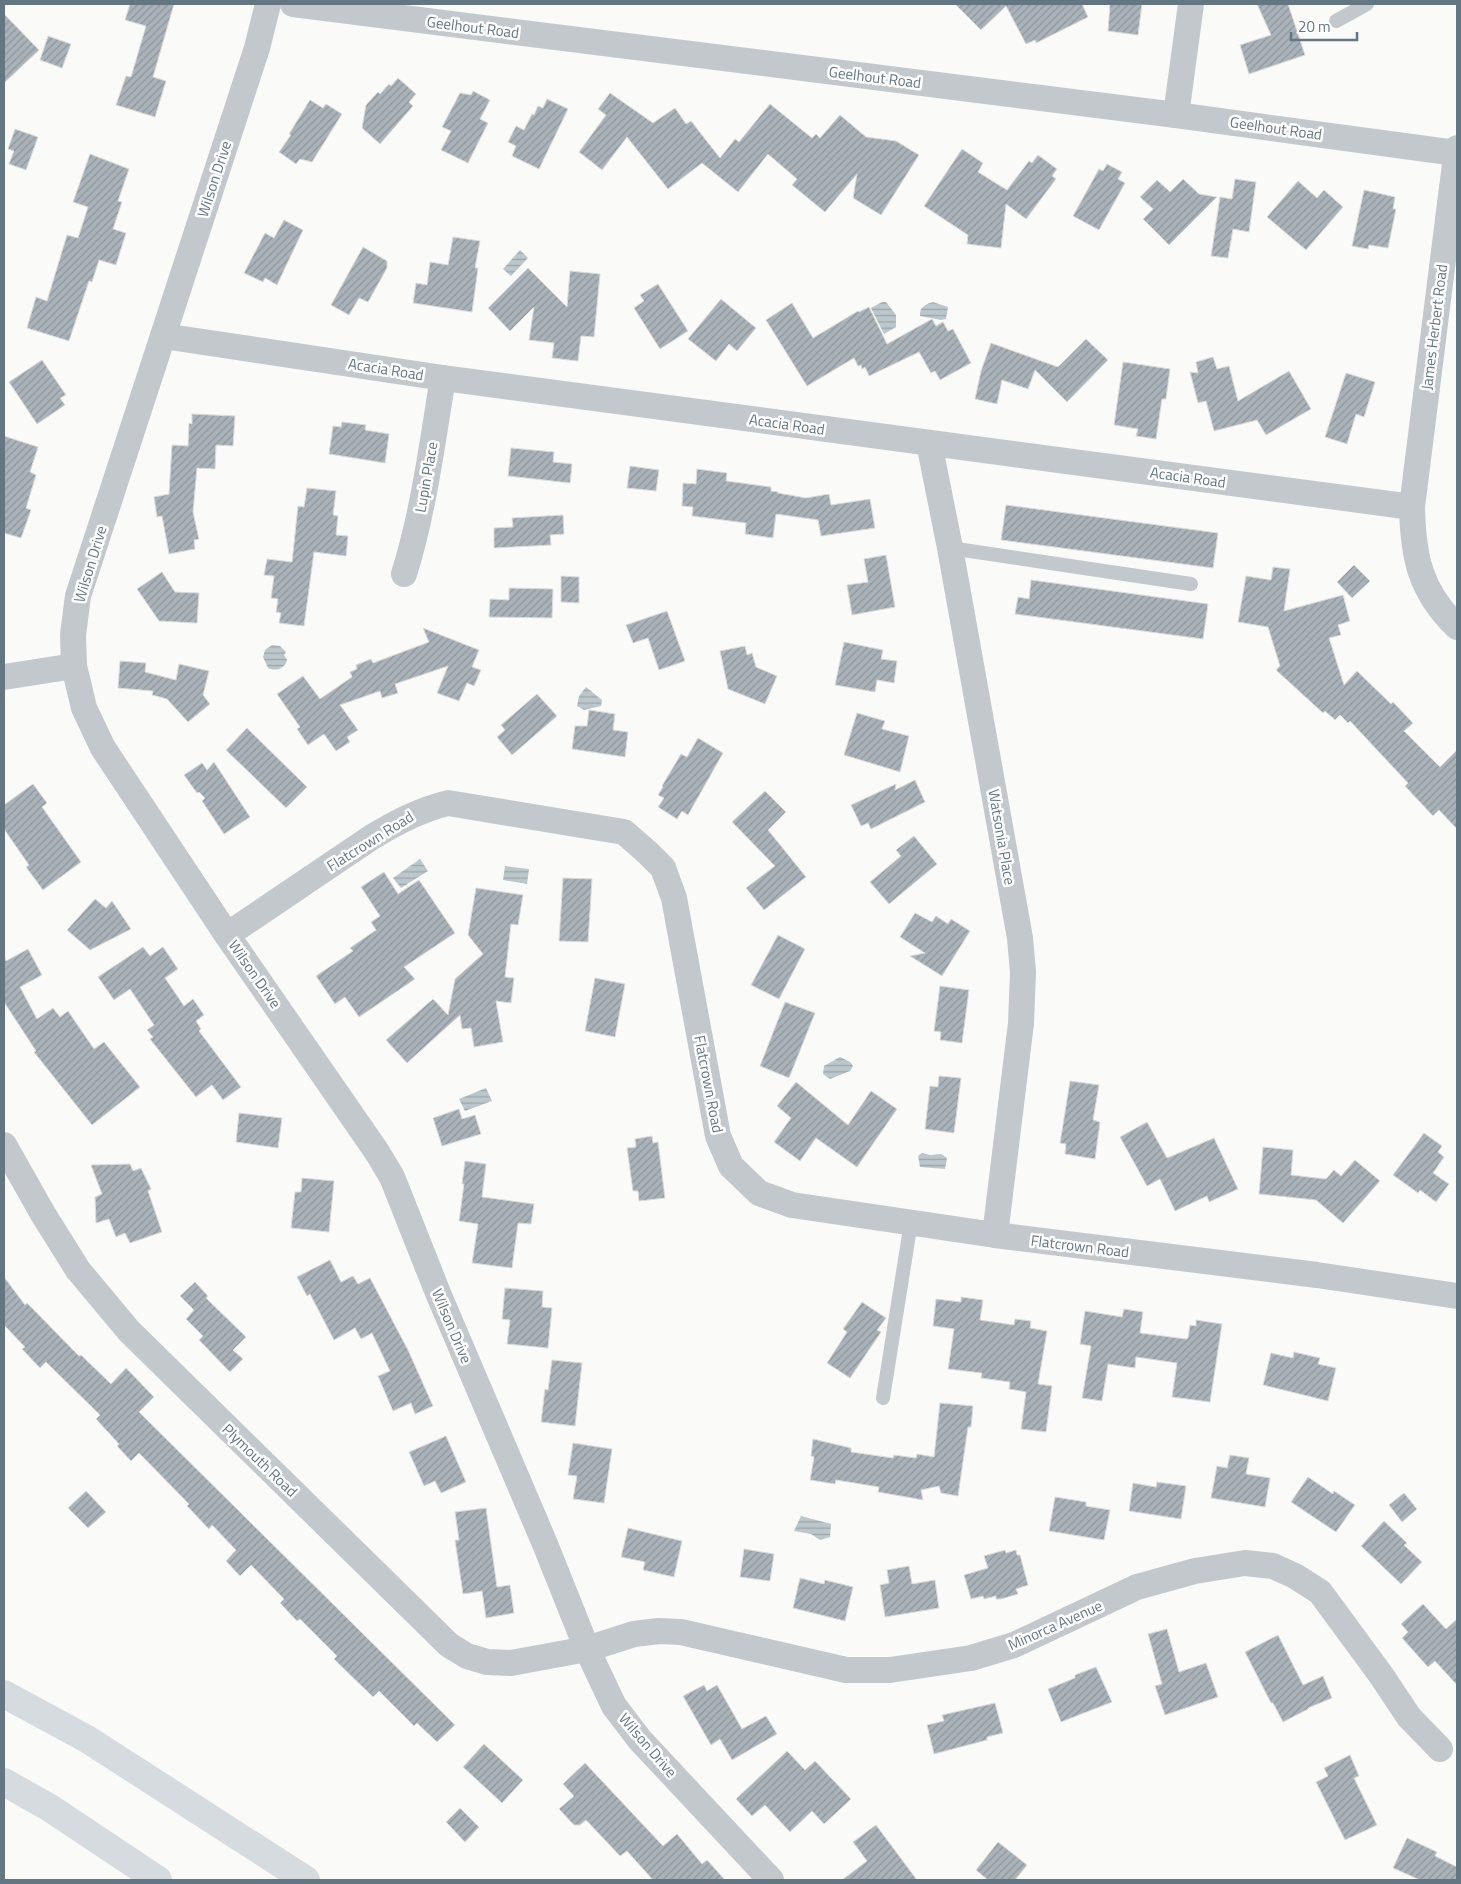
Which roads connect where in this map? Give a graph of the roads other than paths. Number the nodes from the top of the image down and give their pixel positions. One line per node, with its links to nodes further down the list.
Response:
1 (268, 4): 8 (street, Wilson Drive)
2 (293, 4): 6 (street, Geelhout Road)
3 (1191, 4): 6 (street)
4 (1367, 4): 5 (lane)
5 (1336, 21)
6 (1176, 115): 7 (street, Geelhout Road)
7 (1456, 150): 11 (street, James Herbert Road)
8 (163, 336): 9 (street, Acacia Road); 18 (street, Wilson Drive)
9 (443, 378): 10 (street, Acacia Road); 15 (street, Lupin Place)
10 (929, 442): 12 (street, Acacia Road); 14 (street, Watsonia Place)
11 (1416, 470): 12 (street); 13 (street, James Herbert Road)
12 (1365, 501): 13 (street, Acacia Road)
13 (1412, 507): 17 (street, James Herbert Road)
14 (950, 548): 16 (lane); 23 (street, Watsonia Place)
15 (404, 574)
16 (1191, 584)
17 (1457, 627)
18 (74, 666): 19 (street); 20 (street, Wilson Drive)
19 (4, 677)
20 (228, 935): 22 (street, Flatcrown Road); 26 (street, Wilson Drive)
21 (4, 1145): 26 (street, Plymouth Road)
22 (910, 1222): 23 (street, Flatcrown Road); 25 (lane)
23 (995, 1235): 24 (street, Flatcrown Road)
24 (1457, 1296)
25 (883, 1398)
26 (587, 1649): 28 (street, Minorca Avenue); 32 (street, Wilson Drive)
27 (4, 1694): 31 (highway)
28 (1440, 1749)
29 (4, 1782): 30 (highway)
30 (158, 1880)
31 (306, 1880)
32 (772, 1880)

